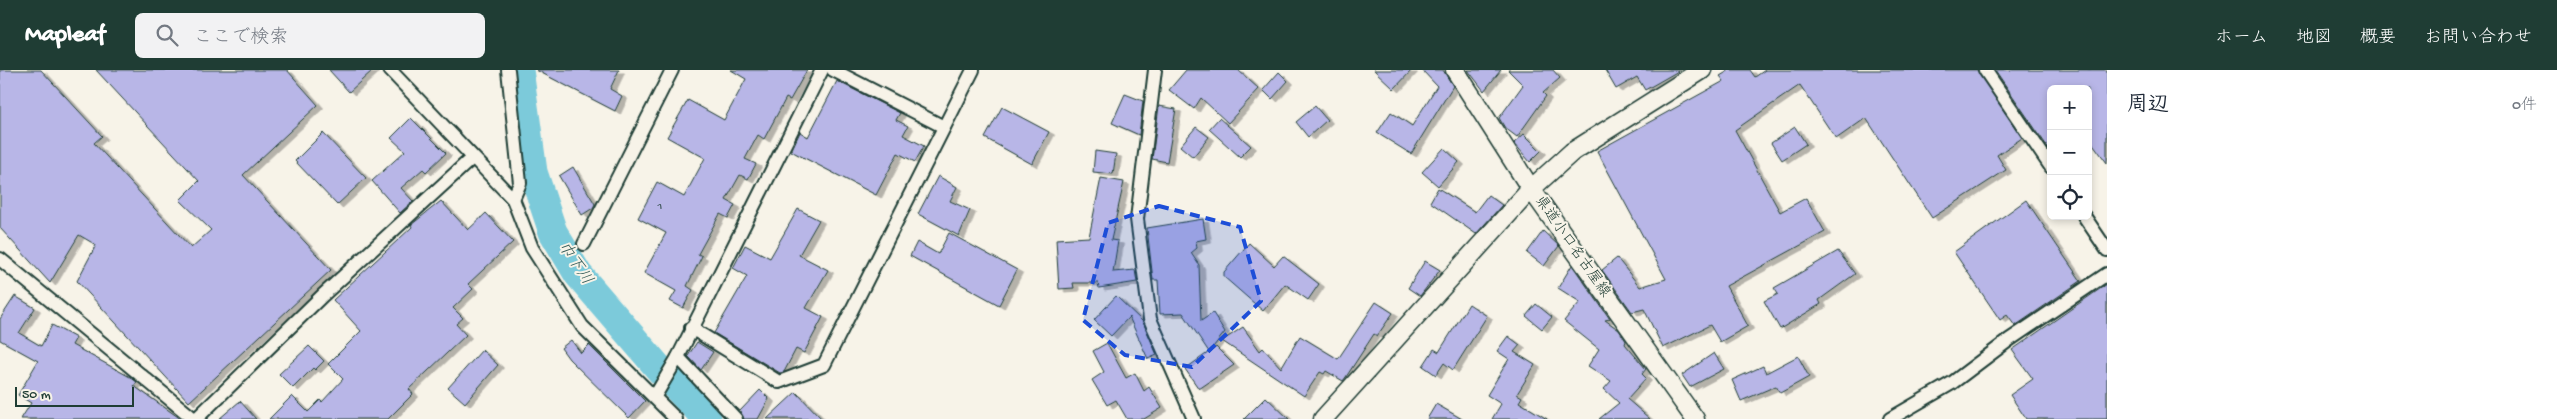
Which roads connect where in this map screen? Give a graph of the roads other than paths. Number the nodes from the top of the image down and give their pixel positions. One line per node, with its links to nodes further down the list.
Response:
1 (390, 70): 12 (street)
2 (508, 70): 15 (street)
3 (672, 70): 17 (street)
4 (822, 70): 21 (street)
5 (833, 70): 11 (street)
6 (973, 70): 11 (street)
7 (1155, 70): 27 (street)
8 (1455, 70): 14 (street, 県道小口名古屋線)
9 (1702, 70): 14 (street)
10 (1985, 70): 13 (street)
11 (944, 127): 21 (street)
12 (472, 158): 15 (street); 24 (street)
13 (2047, 161)
14 (1531, 189): 28 (street); 29 (street, 県道小口名古屋線)
15 (513, 199): 23 (street)
16 (2087, 220): 18 (street)
17 (584, 244)
18 (2107, 250)
19 (0, 259): 24 (street)
20 (2107, 274): 30 (street)
21 (691, 328): 22 (street)
22 (676, 360): 23 (street); 26 (street)
23 (656, 393): 25 (street)
24 (195, 419)
25 (676, 419)
26 (736, 419)
27 (1194, 419)
28 (1323, 419)
29 (1695, 419)
30 (1890, 419)

